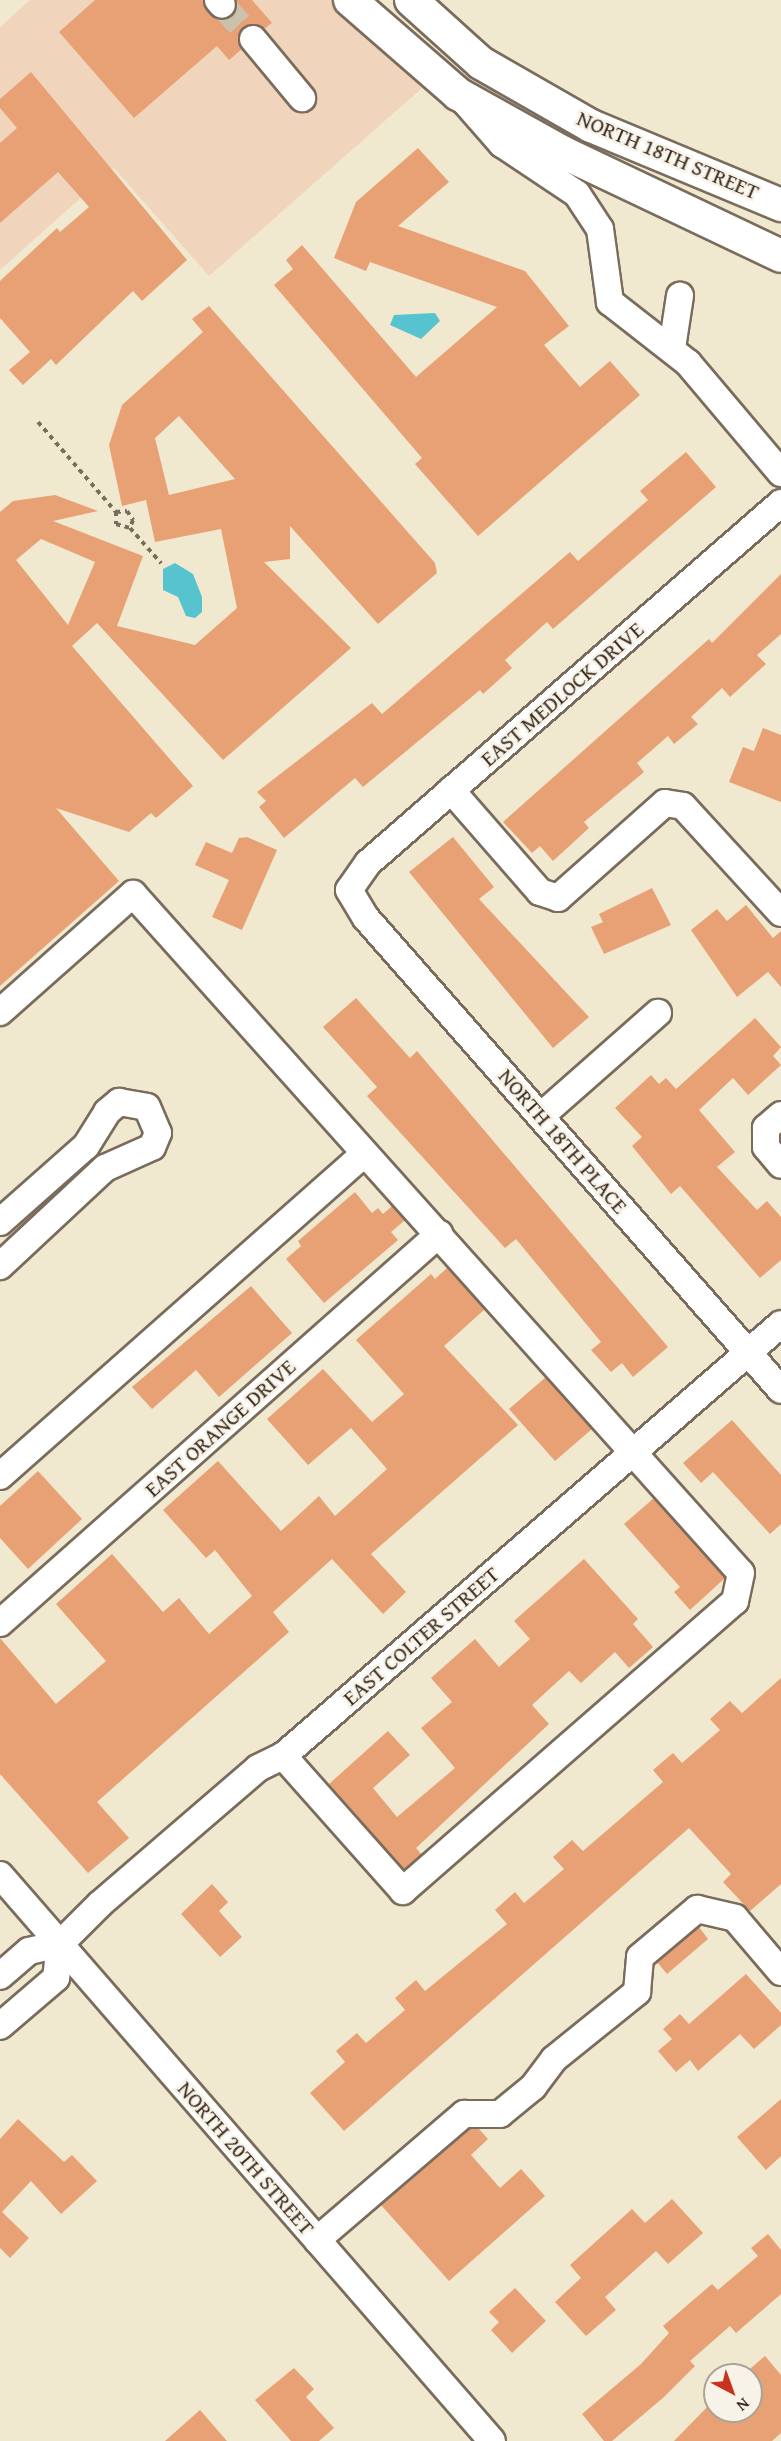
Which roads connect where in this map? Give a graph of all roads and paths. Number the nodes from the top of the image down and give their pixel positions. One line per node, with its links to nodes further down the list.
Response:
1 (350, 0): 4 (main road, NORTH 18TH STREET)
2 (411, 0): 6 (main road, NORTH 18TH STREET)
3 (253, 39): 5 (street)
4 (458, 94): 7 (main road, NORTH 18TH STREET); 9 (street, NORTH 18TH STREET)
5 (302, 98)
6 (781, 204)
7 (781, 256)
8 (680, 296): 9 (street)
9 (672, 348): 11 (street, NORTH 18TH STREET)
10 (38, 422): 13 (path)
11 (781, 473)
12 (781, 502): 16 (street, EAST MEDLOCK DRIVE)
13 (116, 512): 14 (path); 14 (path)
14 (130, 528): 15 (path)
15 (161, 563)
16 (451, 790): 17 (street, EAST MEDLOCK DRIVE); 18 (street)
17 (349, 890): 22 (street, NORTH 18TH PLACE)
18 (781, 913)
19 (0, 1012): 23 (street)
20 (658, 1013): 22 (street)
21 (781, 1115): 24 (street)
22 (542, 1116): 29 (street, NORTH 18TH PLACE)
23 (363, 1155): 26 (street); 32 (street)
24 (781, 1165)
25 (0, 1222): 27 (street)
26 (439, 1234): 31 (street); 33 (street, EAST ORANGE DRIVE)
27 (0, 1266)
28 (781, 1324): 29 (street, EAST COLTER STREET)
29 (748, 1353): 30 (street, NORTH 18TH PLACE); 31 (street, EAST COLTER STREET)
30 (781, 1390)
31 (632, 1453): 34 (street, EAST COLTER STREET); 34 (street)
32 (0, 1476)
33 (0, 1623)
34 (283, 1756): 36 (street, EAST COLTER STREET)
35 (0, 1875): 36 (street, NORTH 20TH STREET)
36 (60, 1944): 38 (street, EAST COLTER STREET); 39 (street); 40 (street, NORTH 20TH STREET)
37 (781, 1972): 40 (street)
38 (0, 1976)
39 (0, 2026)
40 (317, 2240): 41 (street, NORTH 20TH STREET)
41 (492, 2441)

